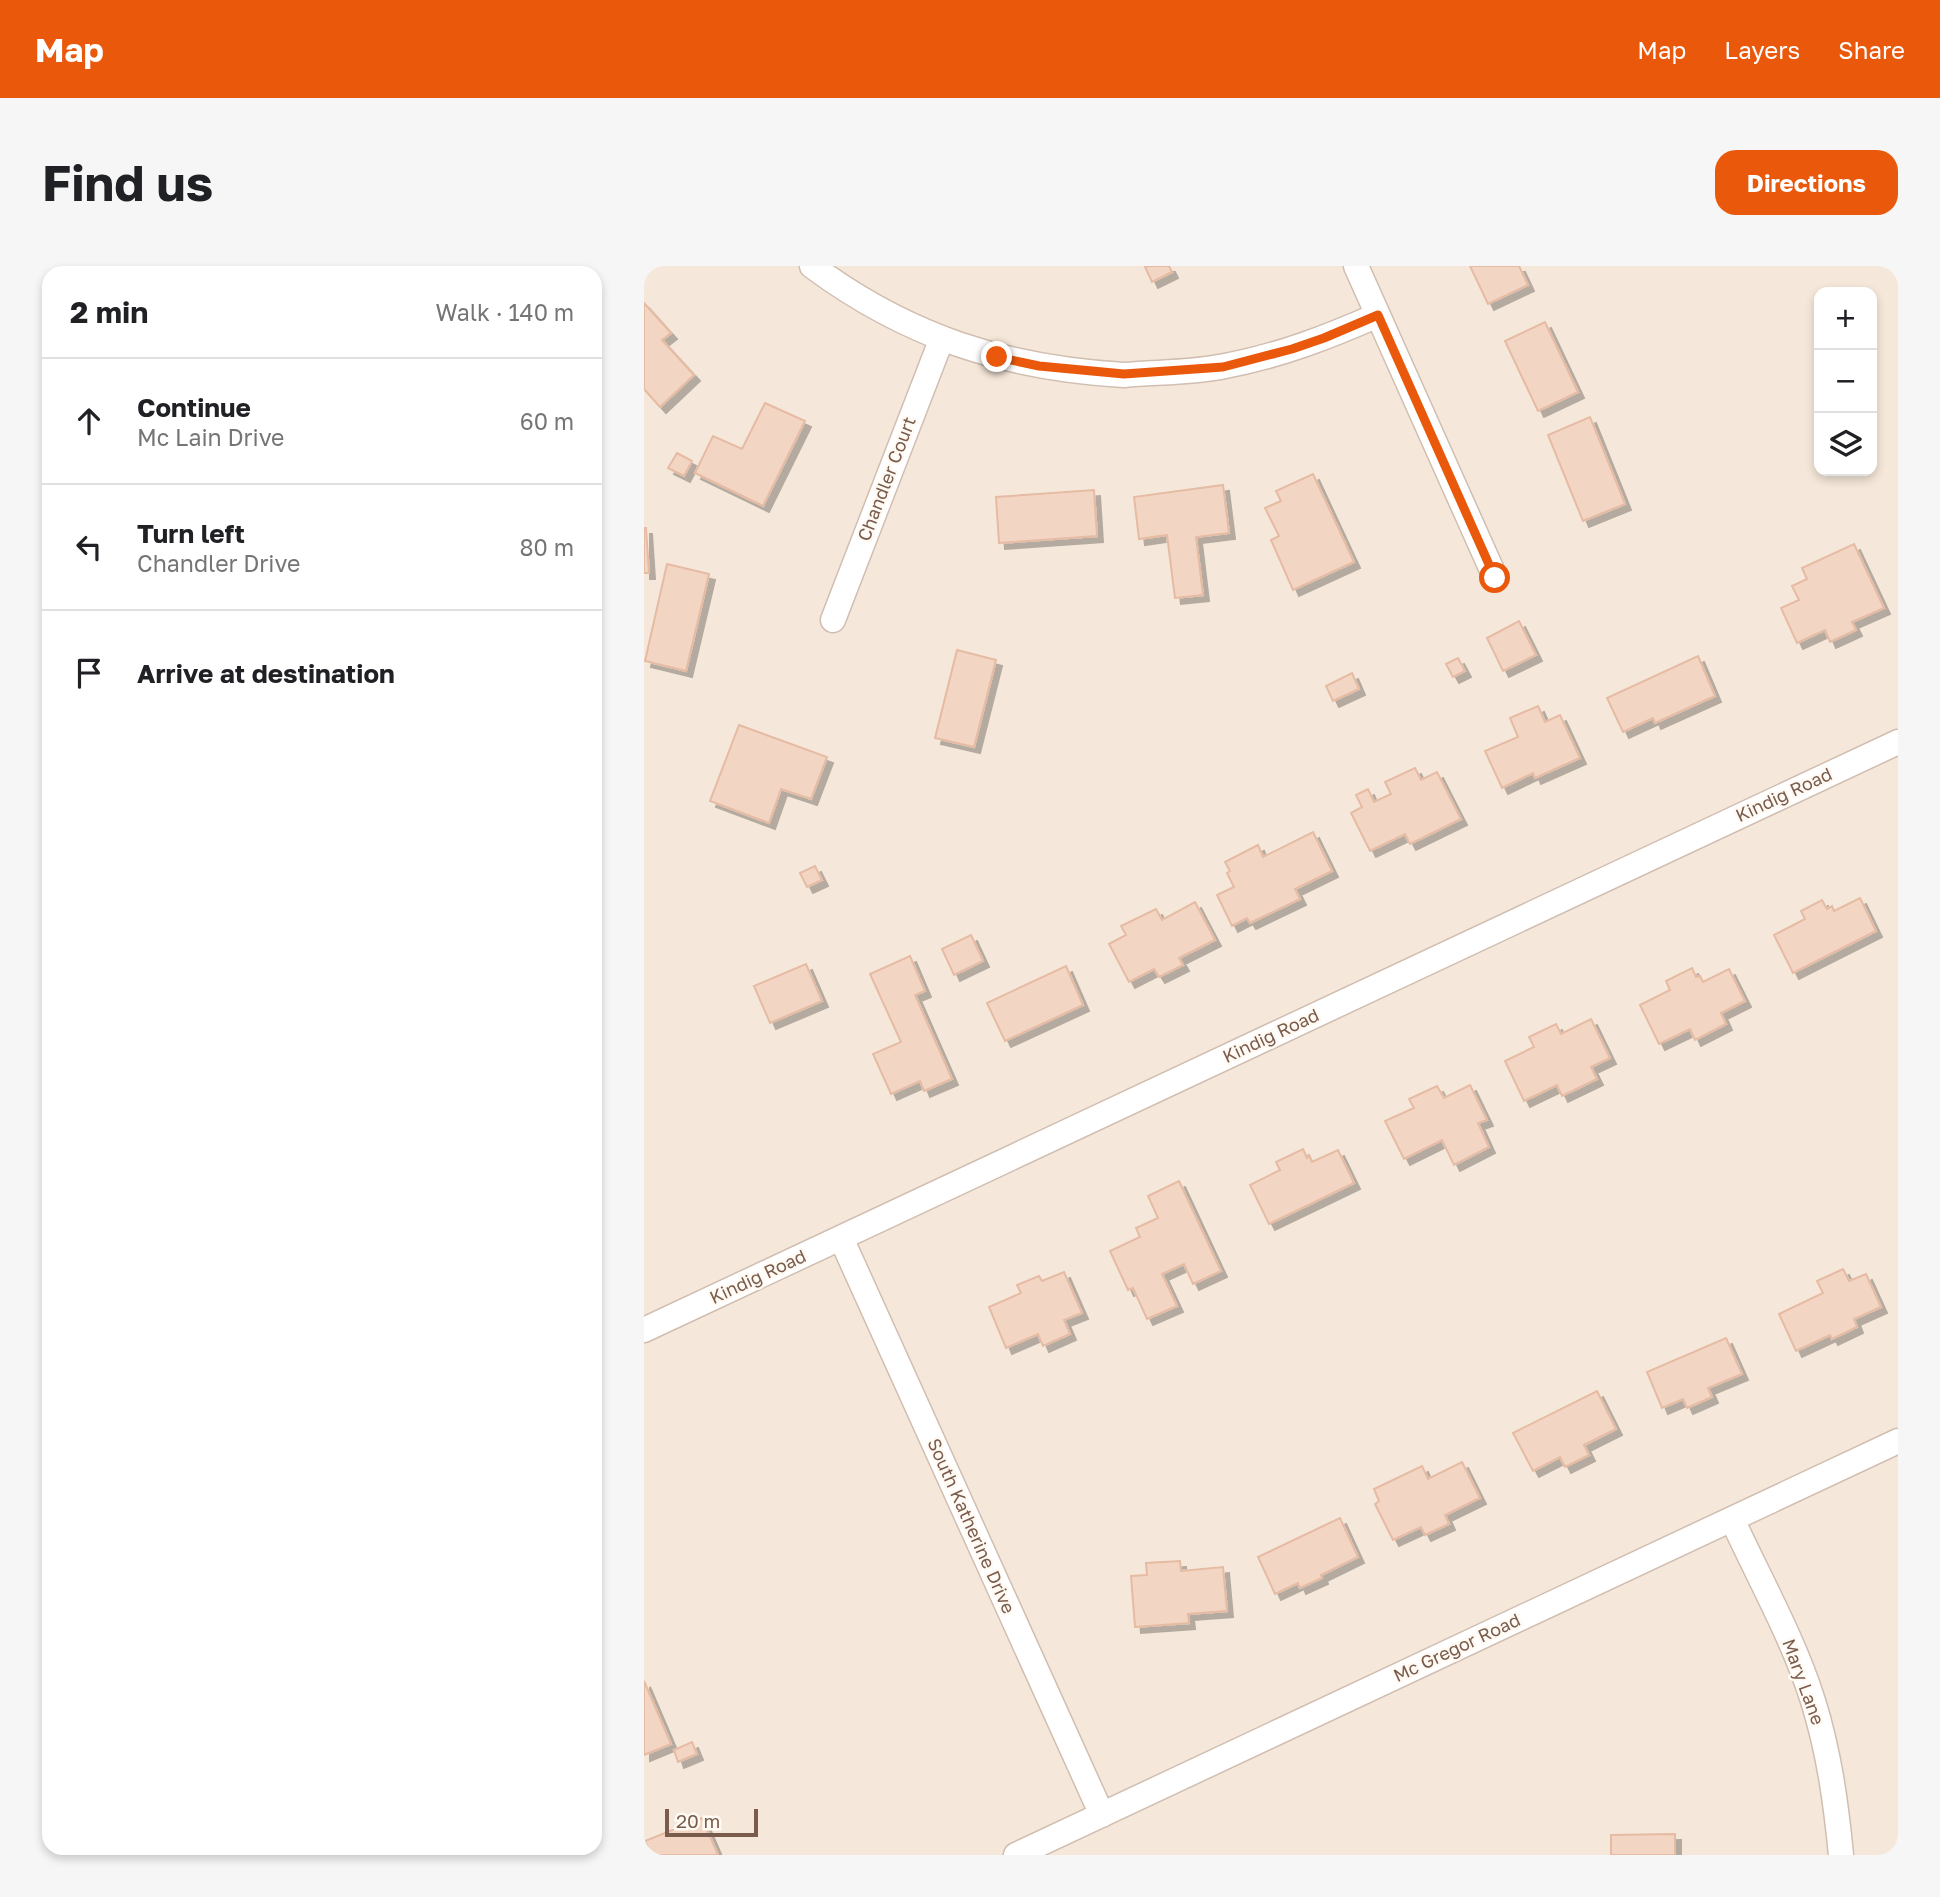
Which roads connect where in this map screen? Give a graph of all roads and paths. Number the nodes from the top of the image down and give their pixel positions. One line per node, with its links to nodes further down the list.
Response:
1 (812, 266): 4 (street)
2 (1356, 266): 3 (street)
3 (1378, 315): 4 (street); 5 (street)
4 (942, 338): 6 (street, Chandler Court)
5 (1495, 578)
6 (833, 620)
7 (1898, 742): 8 (street, Kindig Road)
8 (841, 1238): 9 (street, Kindig Road); 12 (street, South Katherine Drive)
9 (644, 1330)
10 (1898, 1441): 11 (street, Mc Gregor Road)
11 (1732, 1519): 12 (street, Mc Gregor Road); 14 (street, Mary Lane)
12 (1102, 1815): 13 (street, Mc Gregor Road)
13 (1016, 1855)
14 (1841, 1855)

